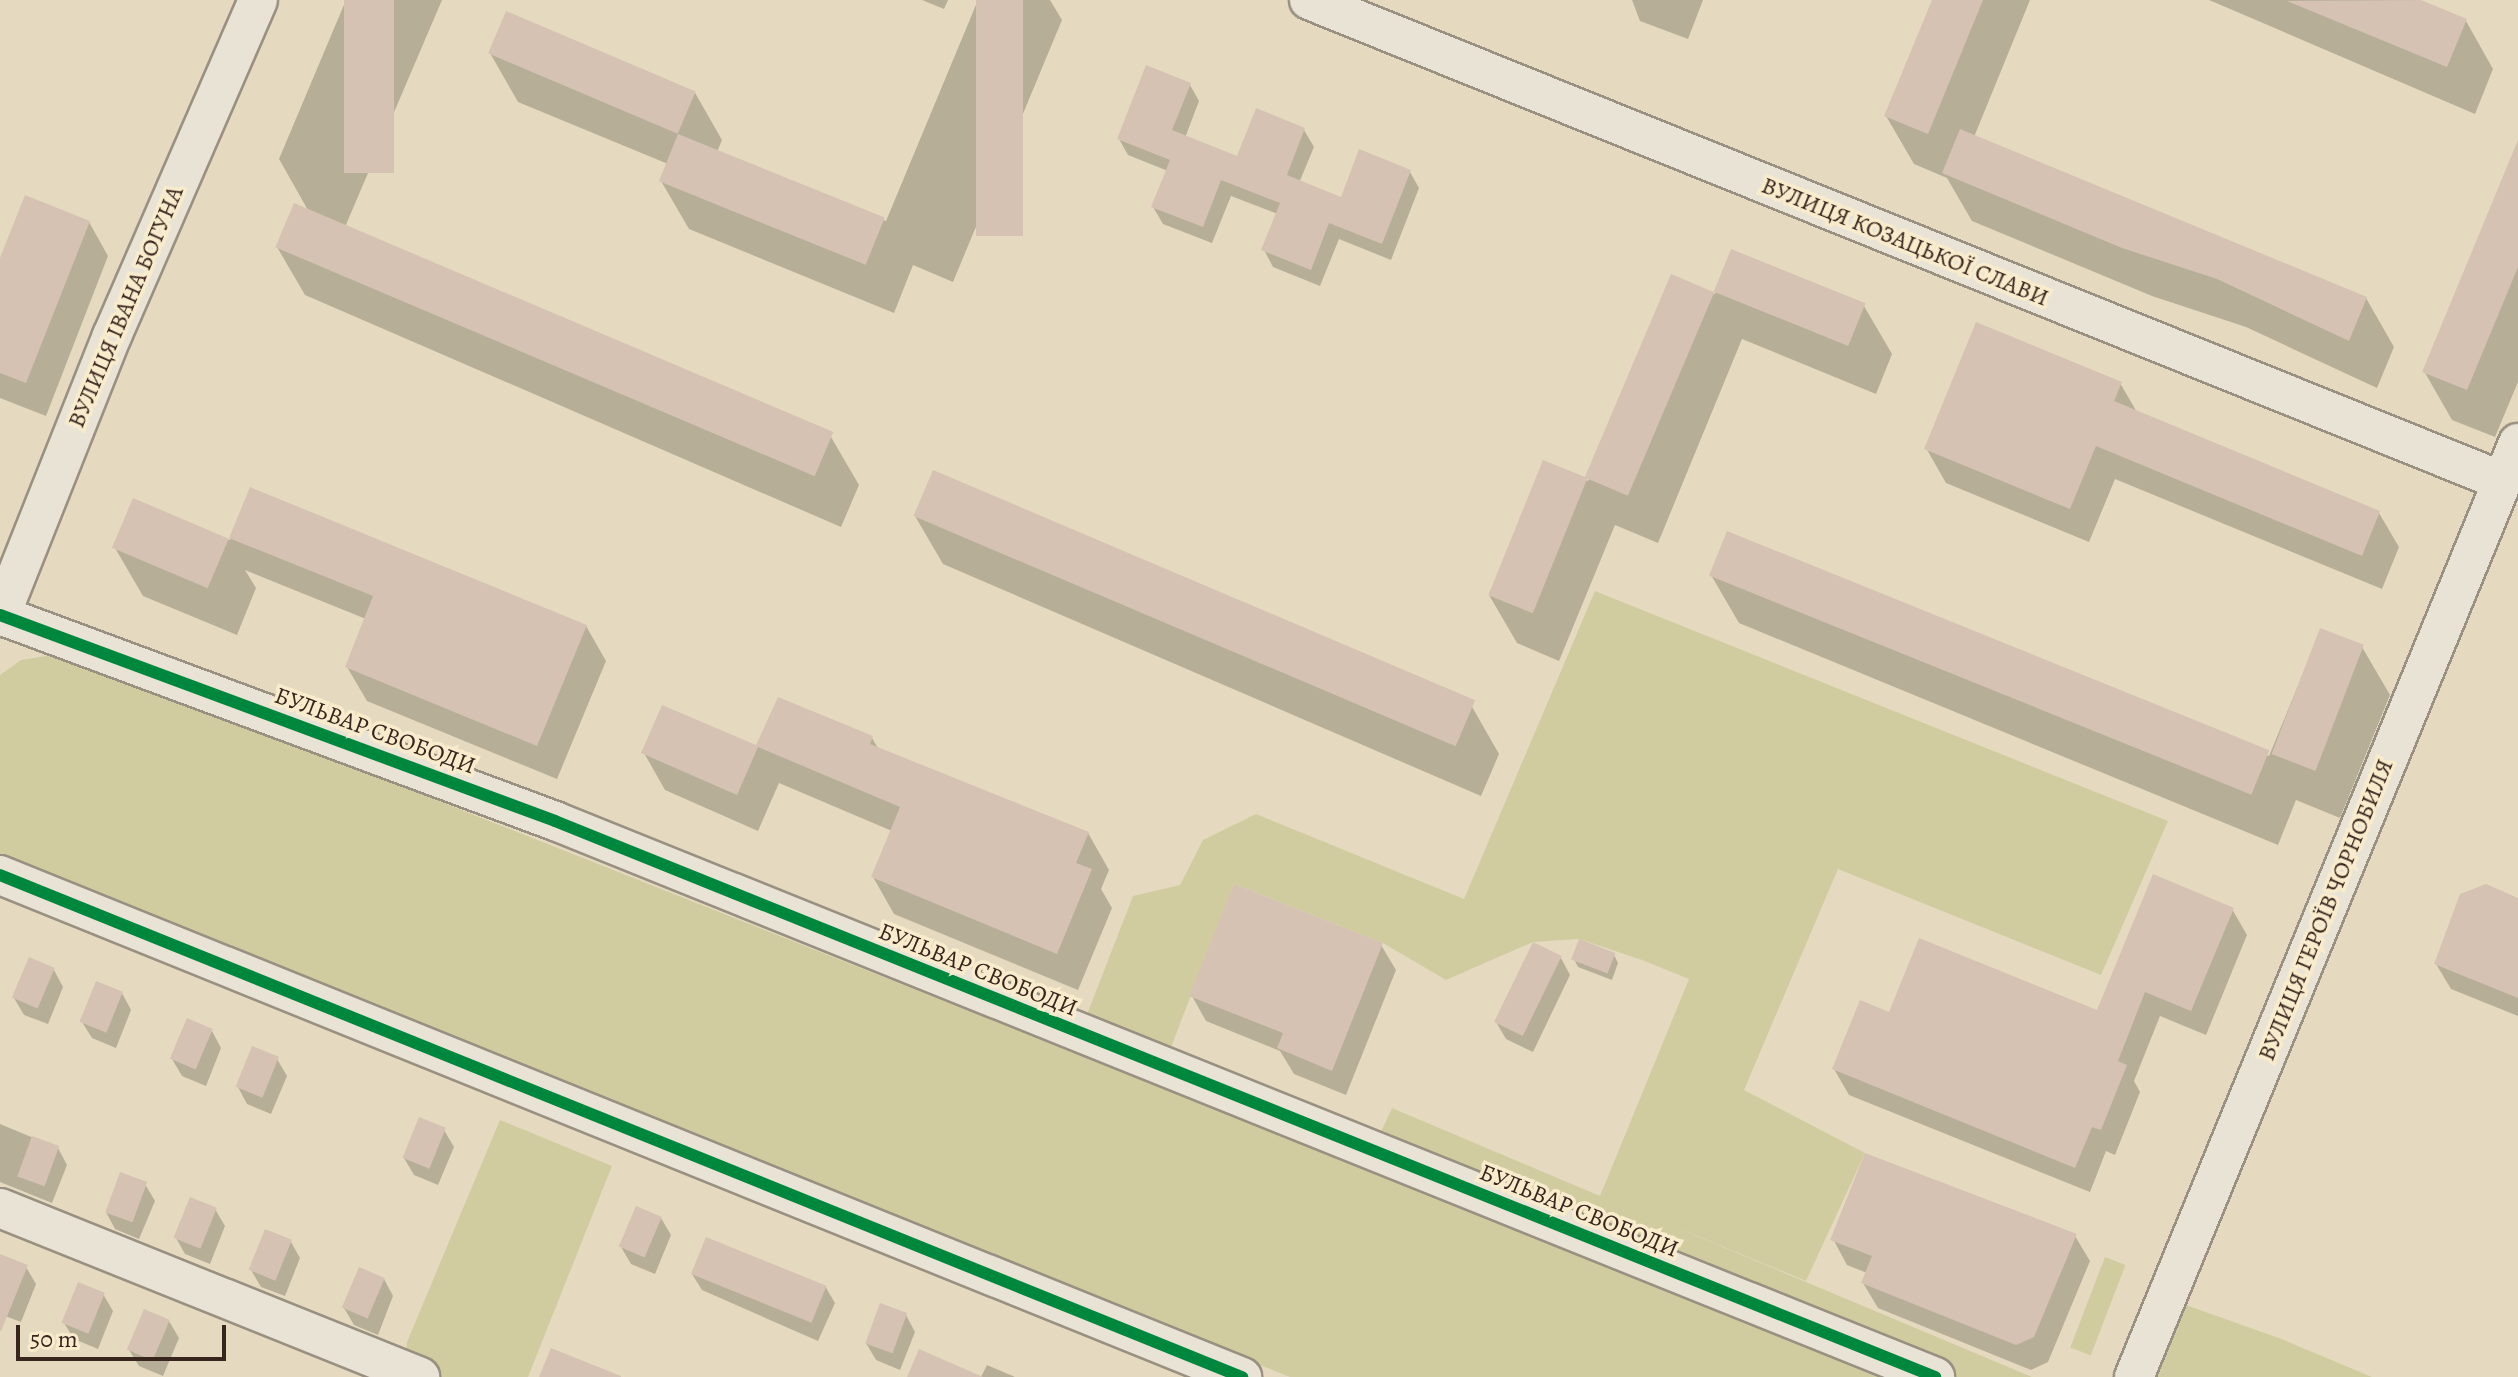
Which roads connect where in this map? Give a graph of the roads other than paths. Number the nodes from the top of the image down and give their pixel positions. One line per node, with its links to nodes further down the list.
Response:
1 (258, 0): 5 (street, ВУЛИЦЯ ІВАНА БОГУНА)
2 (1309, 0): 4 (street, ВУЛИЦЯ КОЗАЦЬКОЇ СЛАВИ)
3 (2518, 443): 4 (street, ВУЛИЦЯ ГЕРОЇВ ЧОРНОБИЛЯ)
4 (2502, 481): 11 (street, ВУЛИЦЯ ГЕРОЇВ ЧОРНОБИЛЯ)
5 (0, 616): 10 (street, БУЛЬВАР СВОБОДИ)
6 (0, 875): 9 (street)
7 (0, 1208): 8 (street)
8 (420, 1377)
9 (1242, 1377)
10 (1935, 1377)
11 (2134, 1377)

